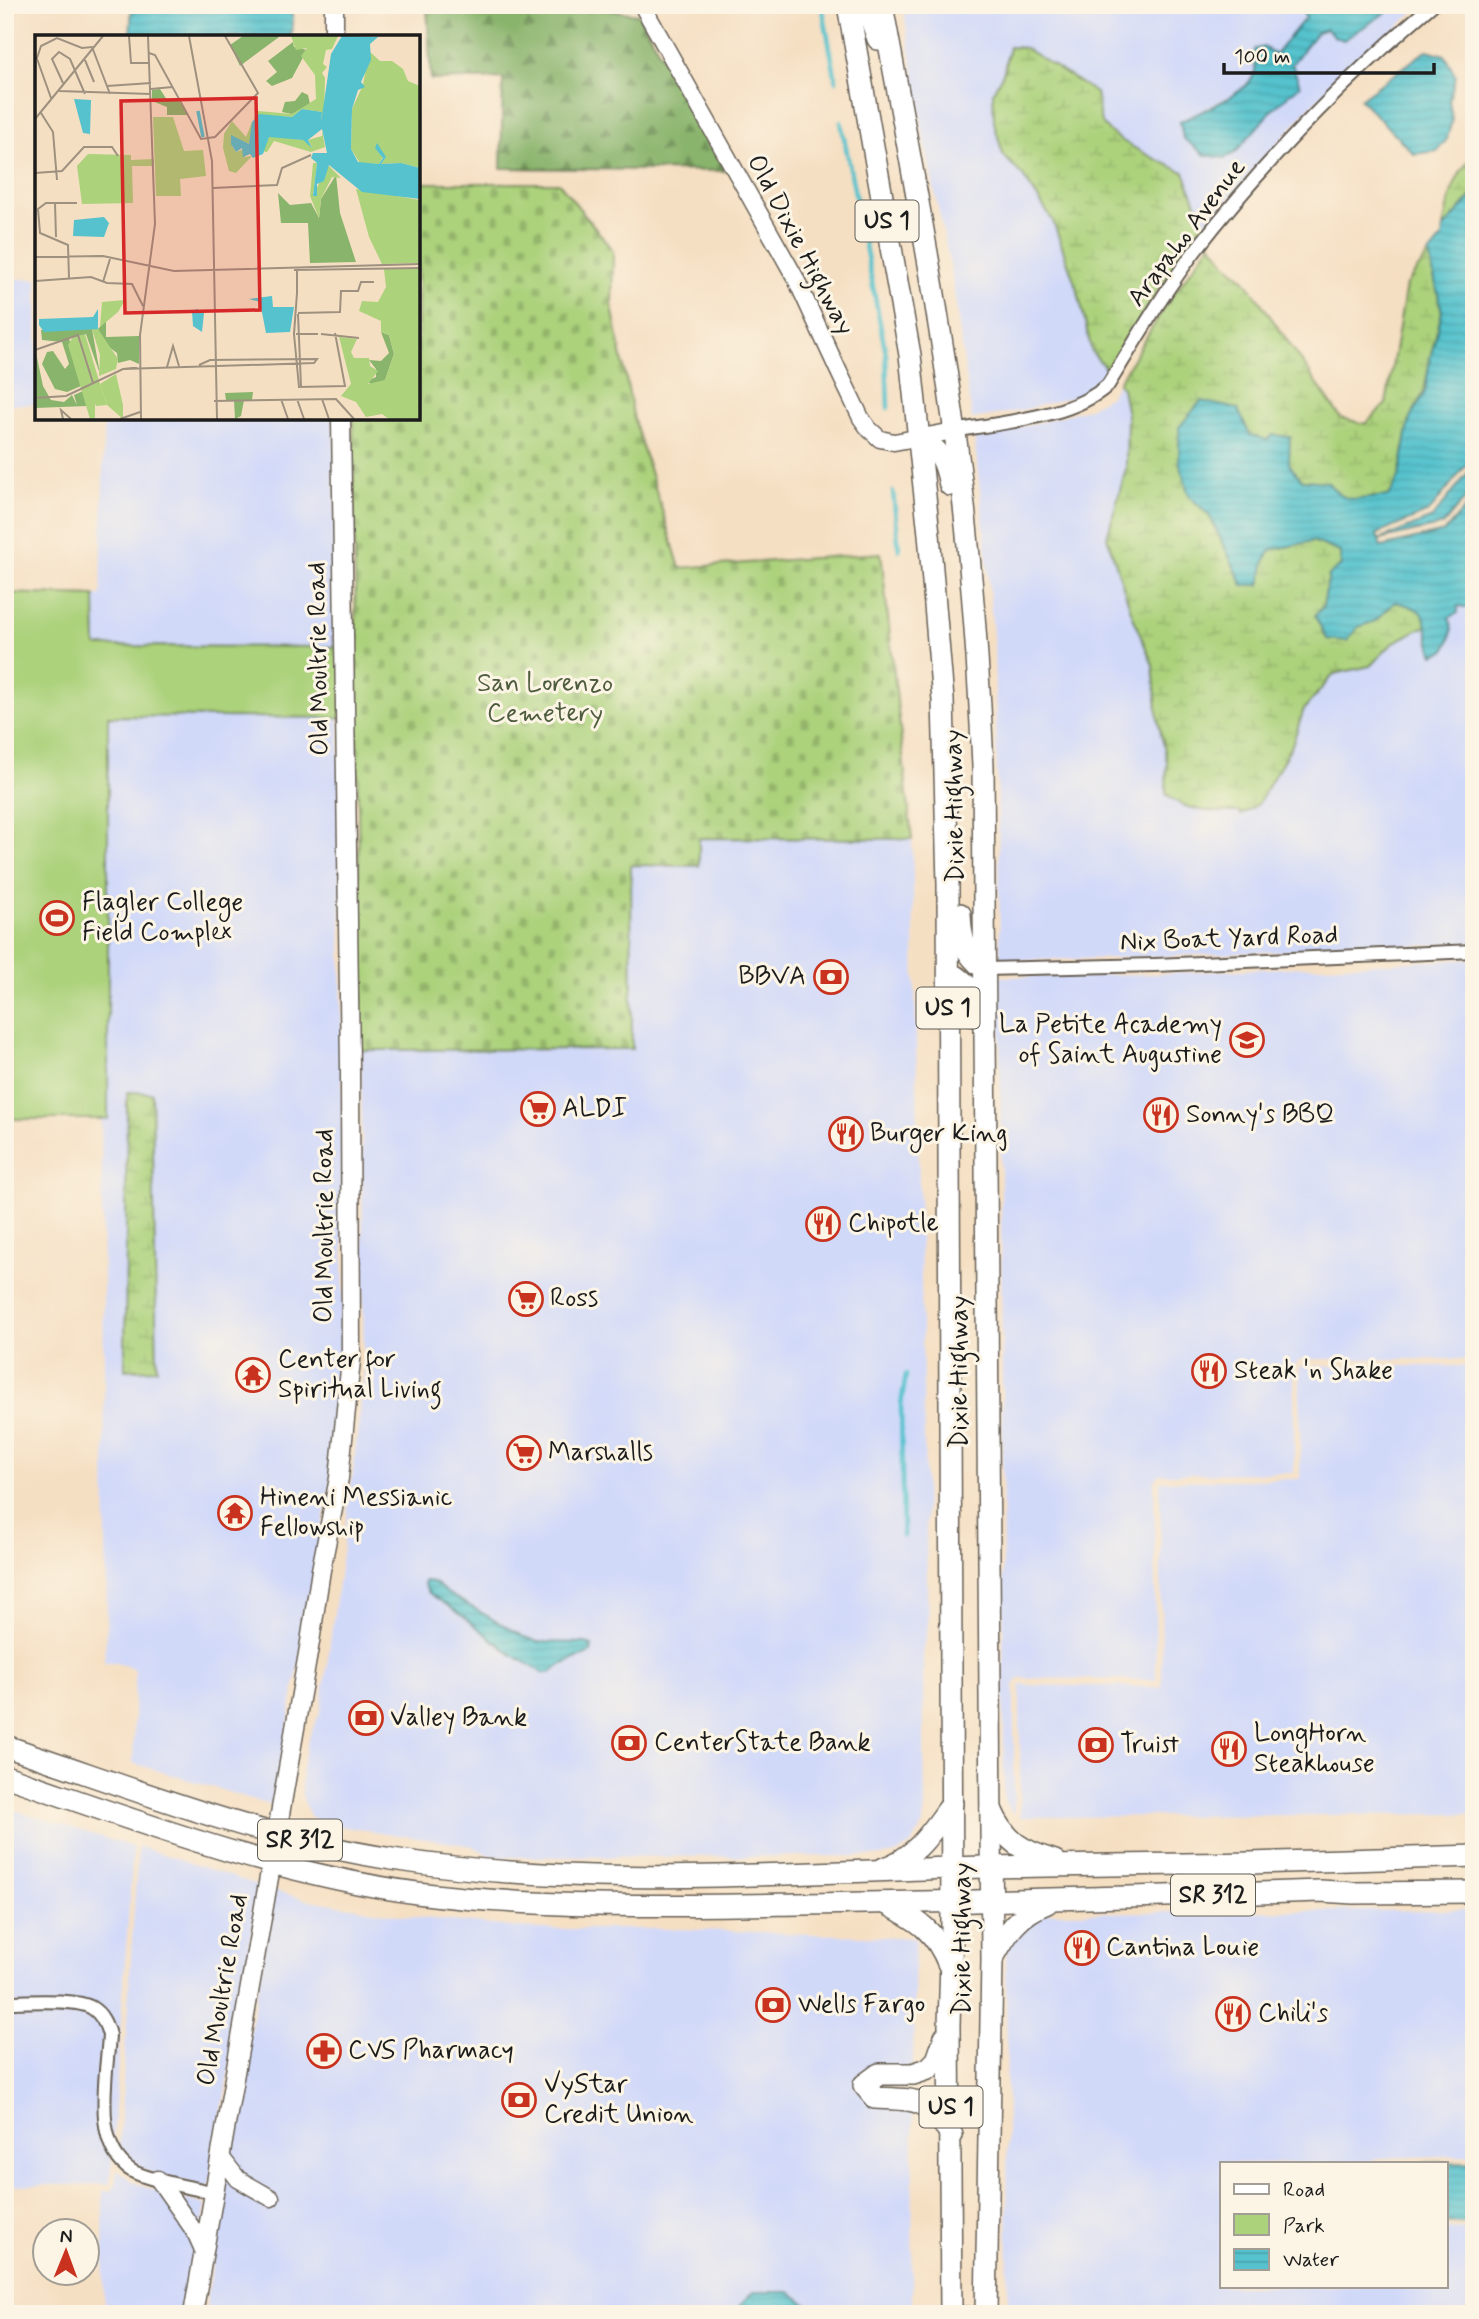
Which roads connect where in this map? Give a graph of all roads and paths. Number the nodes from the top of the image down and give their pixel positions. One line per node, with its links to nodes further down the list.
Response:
1 (334, 5): 8 (main road)
2 (642, 5): 13 (street, Old Dixie Highway)
3 (848, 5): 13 (main road, US 1)
4 (866, 5): 9 (main road)
5 (882, 5): 9 (main road, US 1)
6 (895, 5): 10 (main road)
7 (1432, 5): 12 (street, Arapaho Avenue)
8 (334, 35)
9 (895, 76): 10 (main road, US 1)
10 (907, 142): 12 (main road, US 1)
11 (341, 420): 25 (main road, Old Moultrie Road)
12 (954, 431): 13 (street, Old Dixie Highway); 15 (main road, Dixie Highway / US 1)
13 (917, 438): 14 (main road, Dixie Highway / US 1); 15 (main road)
14 (945, 748): 17 (main road); 19 (main road, Dixie Highway / US 1)
15 (985, 876): 17 (main road, Dixie Highway / US 1)
16 (1474, 951): 17 (street, Nix Boat Yard Road)
17 (985, 969): 18 (main road); 20 (main road, Dixie Highway / US 1)
18 (957, 977): 19 (main road); 20 (main road)
19 (948, 1009): 23 (main road, Dixie Highway / US 1)
20 (988, 1253): 24 (main road, Dixie Highway / US 1)
21 (5, 1746): 25 (main road, SR 312)
22 (5, 1776): 28 (main road, SR 312)
23 (952, 1804): 30 (main road, Dixie Highway / US 1); 32 (main road)
24 (990, 1804): 29 (main road); 31 (main road, Dixie Highway / US 1)
25 (276, 1835): 28 (main road, Old Moultrie Road); 33 (main road, SR 312)
26 (1474, 1856): 27 (main road, SR 312)
27 (1407, 1857): 29 (main road, SR 312); 34 (main road)
28 (271, 1863): 40 (main road, SR 312); 46 (main road, Old Moultrie Road)
29 (1074, 1866): 31 (main road, SR 312)
30 (952, 1868): 31 (main road, SR 312); 32 (main road, SR 312); 37 (main road, Dixie Highway / US 1)
31 (991, 1868): 36 (main road, Dixie Highway / US 1)
32 (871, 1871): 33 (main road, SR 312)
33 (606, 1875): 40 (main road)
34 (1320, 1891): 35 (main road, SR 312); 38 (main road, SR 312)
35 (1474, 1892)
36 (991, 1900): 37 (main road, SR 312); 38 (main road, SR 312); 41 (main road, Dixie Highway / US 1)
37 (952, 1901): 39 (main road, SR 312); 42 (main road, Dixie Highway / US 1)
38 (1052, 1901): 41 (main road)
39 (885, 1903): 40 (main road, SR 312); 42 (main road)
40 (606, 1904)
41 (992, 1960): 54 (main road, Dixie Highway / US 1)
42 (952, 1973): 44 (main road, Dixie Highway / US 1)
43 (5, 2001): 47 (street)
44 (949, 2025): 45 (main road, Dixie Highway / US 1); 45 (main road)
45 (951, 2135): 51 (main road, Dixie Highway / US 1)
46 (221, 2157): 48 (main road, Old Moultrie Road); 49 (street)
47 (158, 2179): 48 (street); 50 (street)
48 (215, 2193): 50 (main road, Old Moultrie Road)
49 (271, 2197)
50 (204, 2252): 52 (main road, Old Moultrie Road)
51 (951, 2313): 53 (street)
52 (193, 2314)
53 (976, 2314)
54 (986, 2314)

